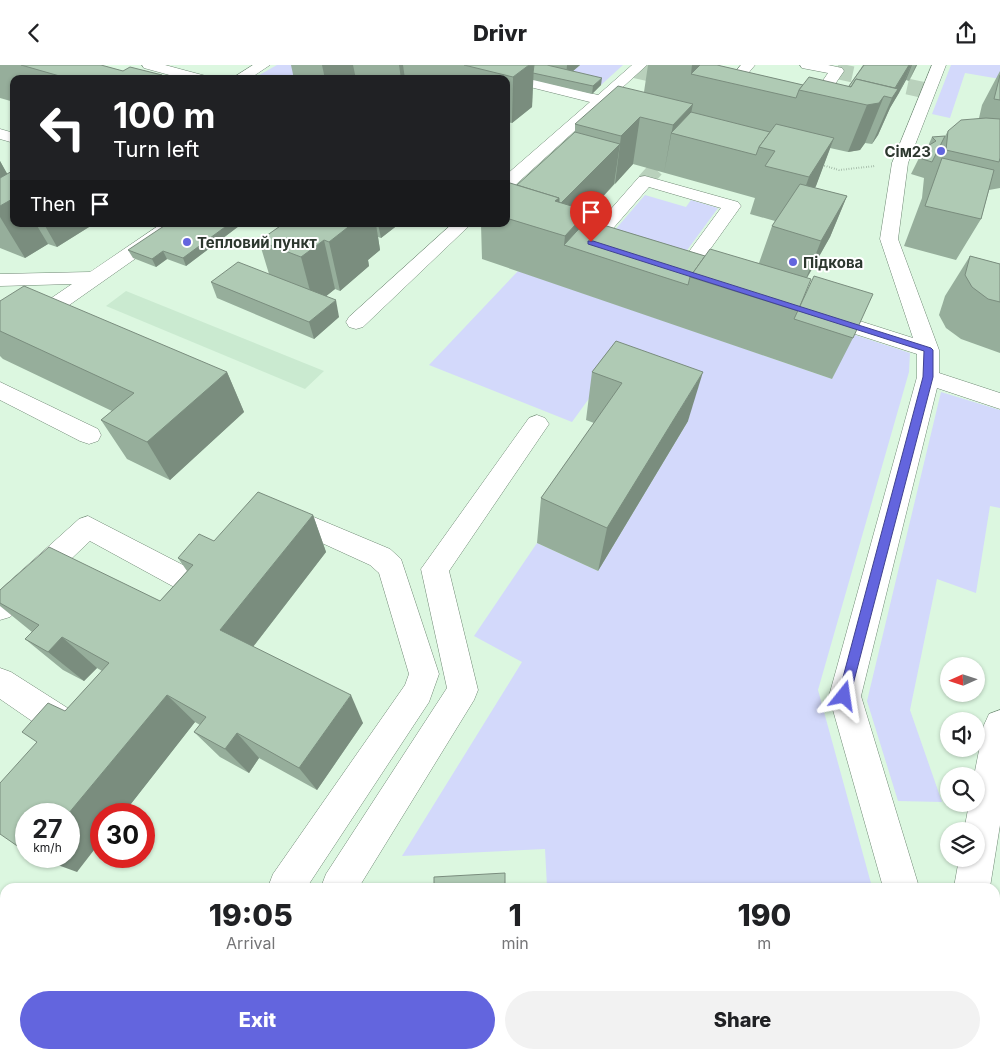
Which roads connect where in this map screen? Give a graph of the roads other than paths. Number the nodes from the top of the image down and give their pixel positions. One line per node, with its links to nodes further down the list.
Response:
1 (149, 65): 8 (street)
2 (263, 65): 9 (street)
3 (457, 65): 10 (street)
4 (640, 65): 14 (street)
5 (748, 65): 12 (street)
6 (807, 65): 13 (street)
7 (939, 65): 15 (street)
8 (186, 75)
9 (245, 75)
10 (492, 75)
11 (510, 80): 14 (street)
12 (755, 97)
13 (792, 105)
14 (601, 106): 18 (street)
15 (911, 135): 16 (street); 29 (street)
16 (929, 139)
17 (515, 155): 18 (street)
18 (533, 160): 19 (street)
19 (510, 180)
20 (169, 227): 24 (street)
21 (459, 227): 27 (street)
22 (619, 251): 23 (street)
23 (684, 272)
24 (95, 278): 25 (street); 28 (street)
25 (0, 280)
26 (806, 311): 29 (street)
27 (356, 321)
28 (0, 343)
29 (928, 350): 30 (street)
30 (928, 377): 32 (street); 43 (street)
31 (0, 389): 34 (street)
32 (1000, 401)
33 (537, 424): 42 (street)
34 (89, 435)
35 (259, 504): 41 (street)
36 (225, 538): 37 (street)
37 (0, 607)
38 (0, 682): 40 (street)
39 (1000, 725): 44 (street)
40 (40, 753)
41 (289, 883)
42 (342, 883)
43 (900, 883)
44 (973, 883)

